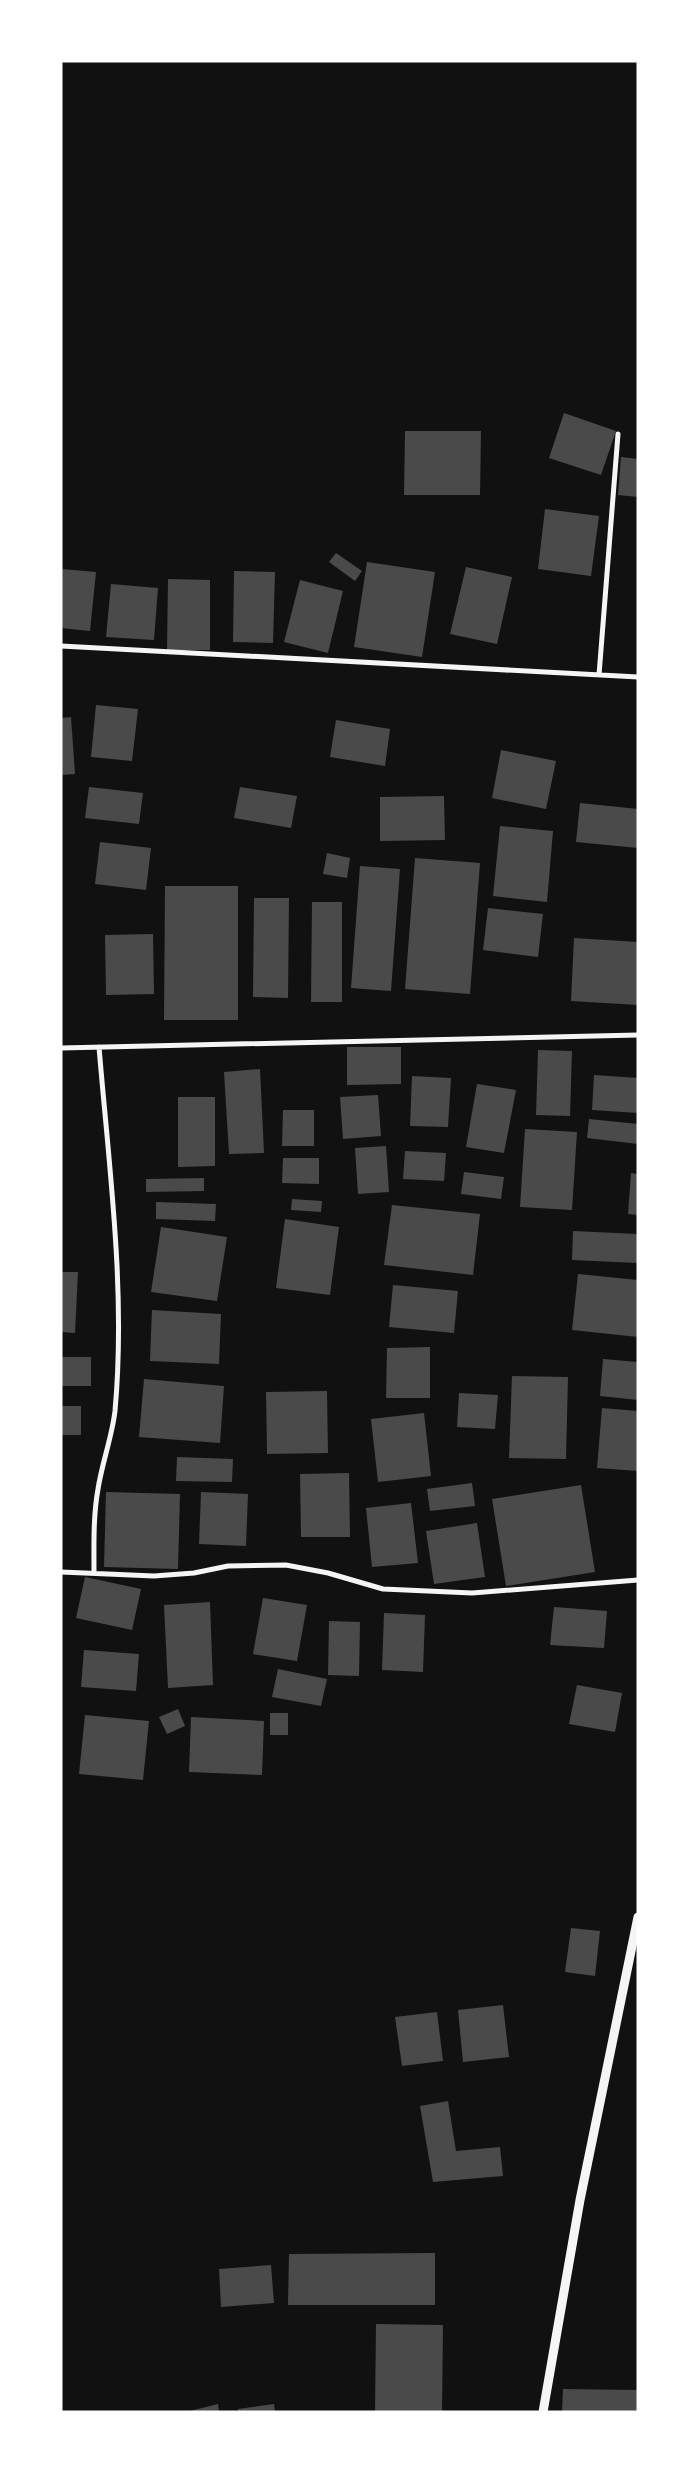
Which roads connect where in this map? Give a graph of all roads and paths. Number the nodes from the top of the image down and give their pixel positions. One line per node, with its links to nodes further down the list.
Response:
1 (618, 434): 3 (street)
2 (61, 646): 3 (street)
3 (599, 675): 4 (street)
4 (638, 677)
5 (638, 1035): 6 (street)
6 (100, 1047): 7 (street); 9 (street)
7 (61, 1048)
8 (61, 1572): 9 (street)
9 (94, 1573): 10 (street)
10 (638, 1580)
11 (638, 1917): 12 (street)
12 (543, 2412)

